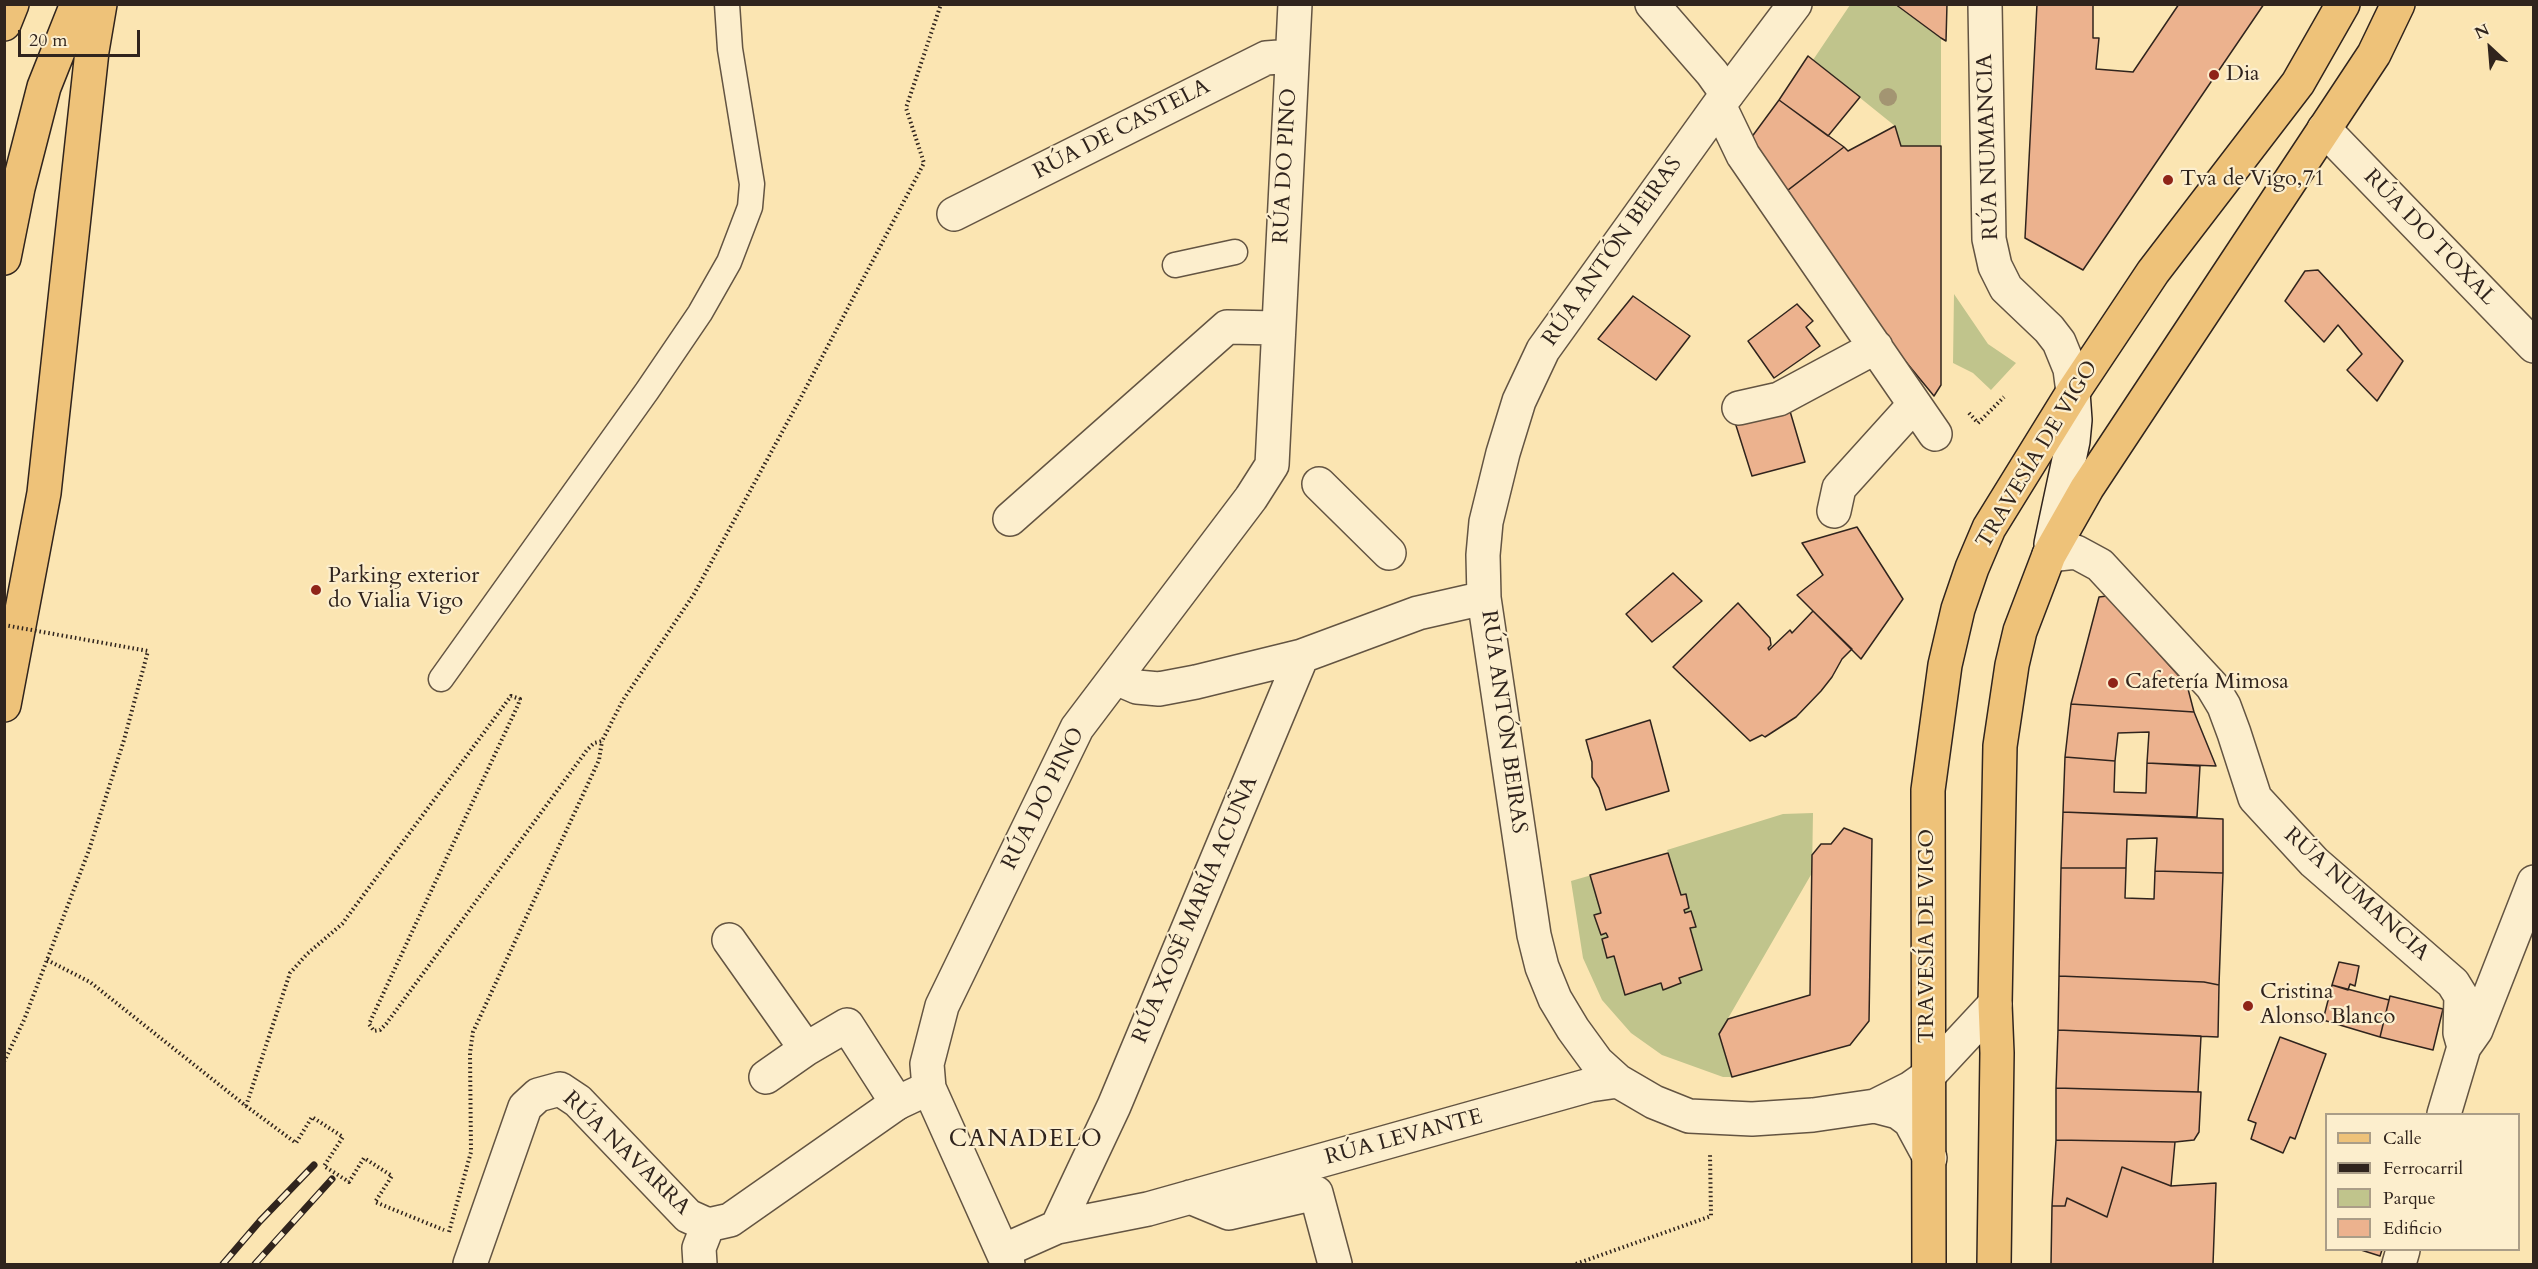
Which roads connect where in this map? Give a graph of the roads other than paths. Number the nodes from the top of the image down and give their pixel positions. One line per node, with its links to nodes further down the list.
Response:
1 (12, 4): 11 (main road)
2 (77, 4): 17 (main road)
3 (100, 4): 35 (main road)
4 (727, 4): 34 (lane)
5 (1295, 4): 12 (street, RÚA DO PINO)
6 (1652, 4): 13 (street)
7 (1795, 4): 13 (street, RÚA ANTÓN BEIRAS)
8 (1985, 4): 22 (street, RÚA NUMANCIA)
9 (2343, 4): 22 (main road, TRAVESÍA DE VIGO)
10 (2398, 4): 14 (main road)
11 (4, 24)
12 (1292, 56): 15 (street, RÚA DE CASTELA); 19 (street, RÚA DO PINO)
13 (1723, 99): 21 (street); 31 (street, RÚA ANTÓN BEIRAS)
14 (2324, 129): 20 (street, RÚA DO TOXAL); 30 (main road)
15 (954, 214)
16 (1235, 252): 18 (lane)
17 (4, 258)
18 (1176, 265)
19 (1278, 328): 28 (street); 33 (street, RÚA DO PINO)
20 (2534, 346)
21 (1876, 347): 23 (street); 24 (street)
22 (2073, 392): 30 (street, RÚA NUMANCIA); 41 (main road, TRAVESÍA DE VIGO)
23 (1914, 405): 25 (street); 27 (street)
24 (1739, 408)
25 (1935, 434)
26 (1319, 484): 29 (street)
27 (1834, 511)
28 (1010, 519)
29 (1389, 553)
30 (2049, 555): 38 (main road); 39 (street, RÚA NUMANCIA)
31 (1484, 598): 32 (street); 43 (street, RÚA ANTÓN BEIRAS)
32 (1302, 656): 33 (street); 49 (street, RÚA XOSÉ MARÍA ACUÑA)
33 (1116, 678): 44 (street, RÚA DO PINO)
34 (441, 679)
35 (4, 705)
36 (2534, 882): 39 (street)
37 (729, 940): 40 (street)
38 (1995, 1004): 41 (street, RÚA ANTÓN BEIRAS); 59 (main road)
39 (2464, 1047): 47 (street, RÚA NUMANCIA)
40 (806, 1049): 42 (street); 45 (street)
41 (1928, 1076): 46 (street, RÚA ANTÓN BEIRAS); 48 (main road, TRAVESÍA DE VIGO)
42 (766, 1077)
43 (1618, 1081): 46 (street, RÚA ANTÓN BEIRAS); 50 (street, RÚA LEVANTE)
44 (929, 1088): 45 (street, RÚA NAVARRA); 54 (street, RÚA DO PINO)
45 (897, 1103): 52 (street, RÚA NAVARRA)
46 (1875, 1106): 48 (street)
47 (2444, 1113)
48 (1930, 1158): 58 (main road, TRAVESÍA DE VIGO)
49 (1088, 1162): 51 (street); 53 (street, RÚA XOSÉ MARÍA ACUÑA)
50 (1190, 1197): 51 (street, RÚA LEVANTE); 57 (street, RÚA LEVANTE)
51 (1133, 1212): 53 (street, RÚA LEVANTE)
52 (708, 1225): 55 (street, RÚA NAVARRA); 56 (street)
53 (1057, 1227): 54 (street, RÚA LEVANTE)
54 (1006, 1258)
55 (470, 1264)
56 (700, 1264)
57 (1335, 1264)
58 (1929, 1264)
59 (1994, 1264)

